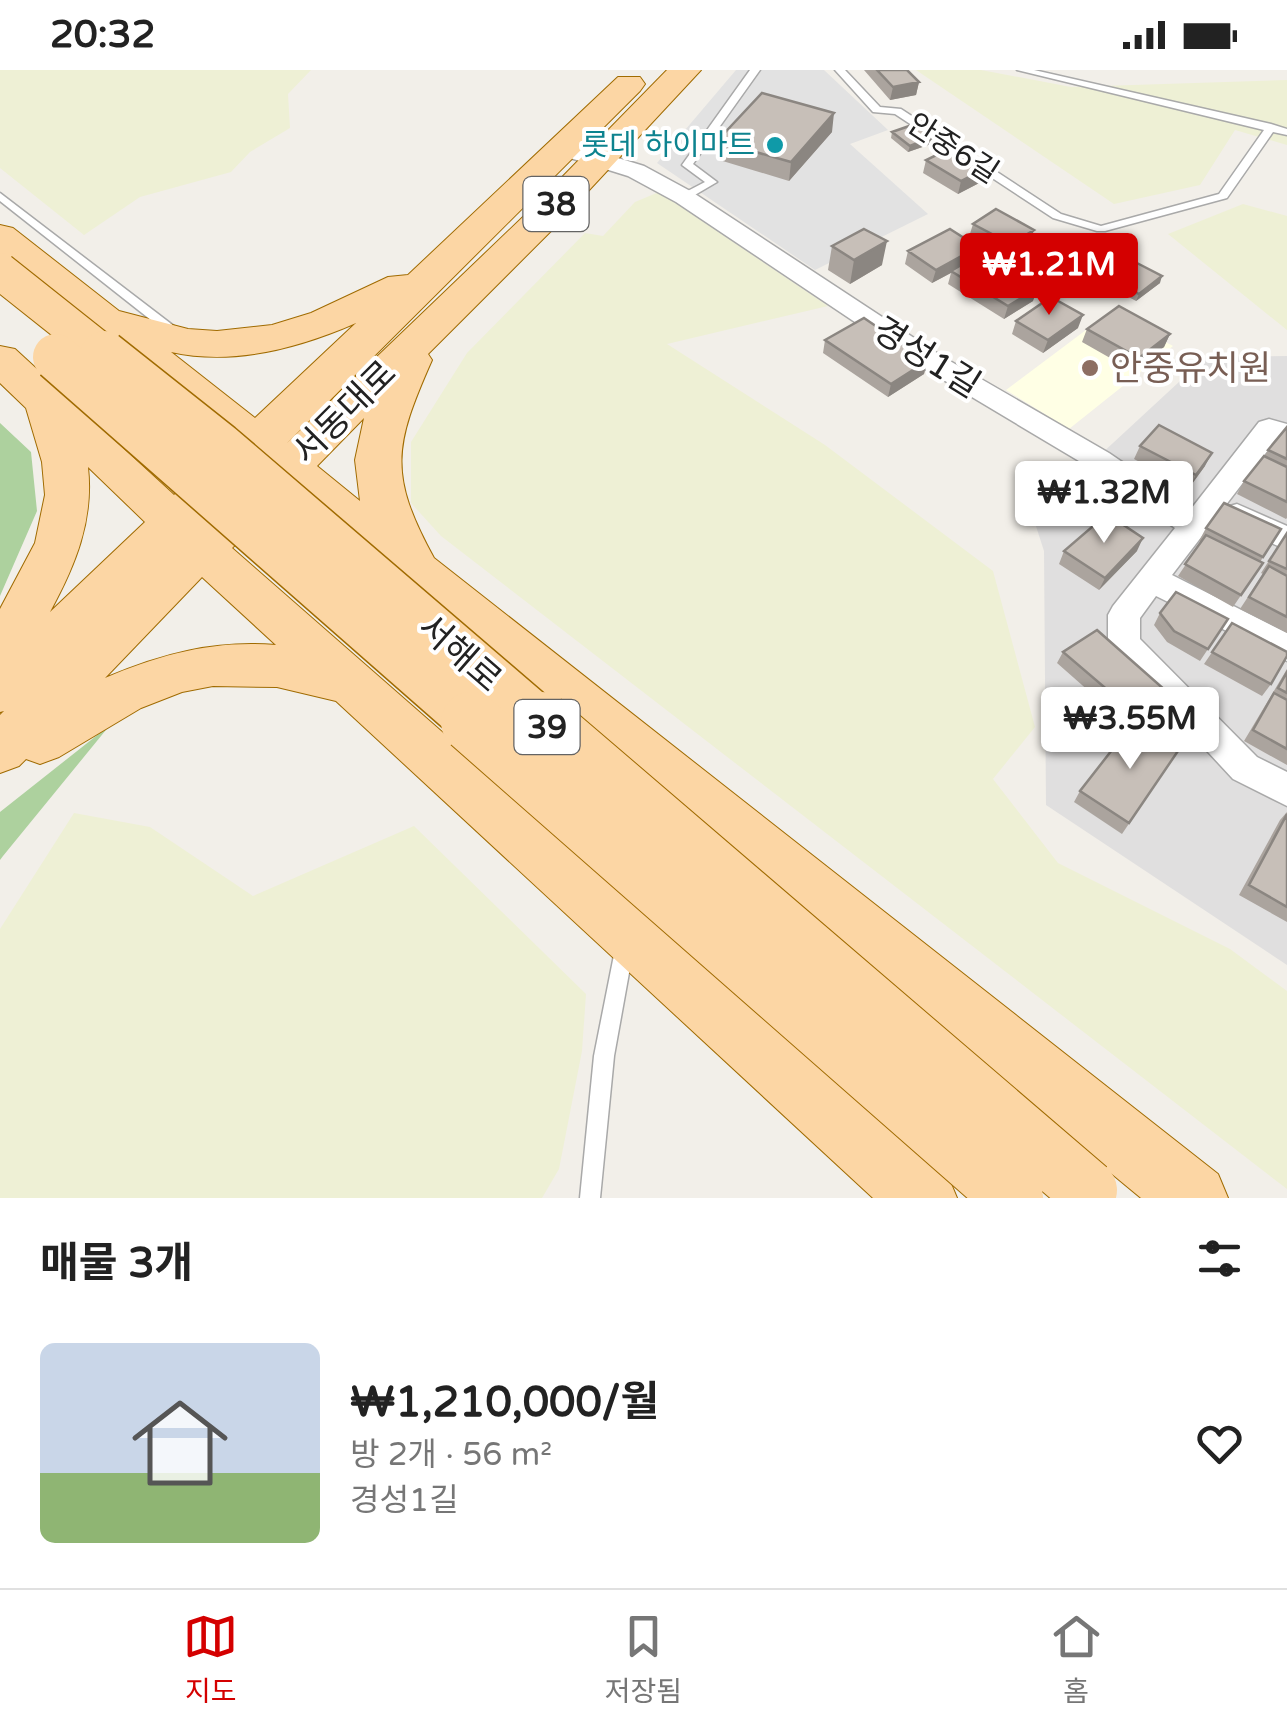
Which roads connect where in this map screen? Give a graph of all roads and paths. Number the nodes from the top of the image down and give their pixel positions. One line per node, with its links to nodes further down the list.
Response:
1 (644, 70): 8 (main road, 서동대로 / 38)
2 (685, 70): 9 (main road, 서동대로 / 38)
3 (755, 70): 11 (lane)
4 (840, 70): 6 (lane, 안중6길)
5 (1022, 70): 6 (lane)
6 (1271, 127): 7 (lane)
7 (1287, 132)
8 (560, 147): 9 (street, 경성1길); 13 (main road, 서동대로 / 38)
9 (599, 158): 11 (street, 경성1길); 17 (main road, 서동대로 / 38)
10 (0, 196): 18 (lane)
11 (684, 197): 23 (street, 경성1길)
12 (0, 236): 16 (main road)
13 (442, 264): 18 (main road); 22 (main road, 서동대로 / 38)
14 (0, 272): 36 (main road, 서해로 / 39, bridge)
15 (0, 307): 39 (main road, 서해로 / 39, bridge)
16 (102, 317): 18 (main road); 22 (main road)
17 (424, 333): 22 (main road, 서동대로 / 38); 26 (main road)
18 (186, 342)
19 (0, 360): 20 (main road)
20 (46, 403): 24 (main road); 29 (main road)
21 (1287, 434): 23 (street)
22 (272, 456): 24 (main road, 서동대로 / 38); 26 (main road)
23 (1202, 515): 25 (street, 경성1길); 27 (street)
24 (188, 536): 30 (main road); 31 (main road, 서동대로 / 38); 32 (main road, 서동대로 / 38)
25 (1287, 538)
26 (418, 572): 40 (main road)
27 (1151, 579): 28 (street); 34 (street)
28 (1287, 648)
29 (0, 650)
30 (350, 683): 33 (main road); 35 (main road)
31 (0, 691)
32 (0, 750)
33 (0, 771)
34 (1287, 790)
35 (627, 934): 37 (lane); 38 (main road)
36 (1091, 1194)
37 (590, 1198)
38 (923, 1198)
39 (1013, 1198)
40 (1194, 1198)

